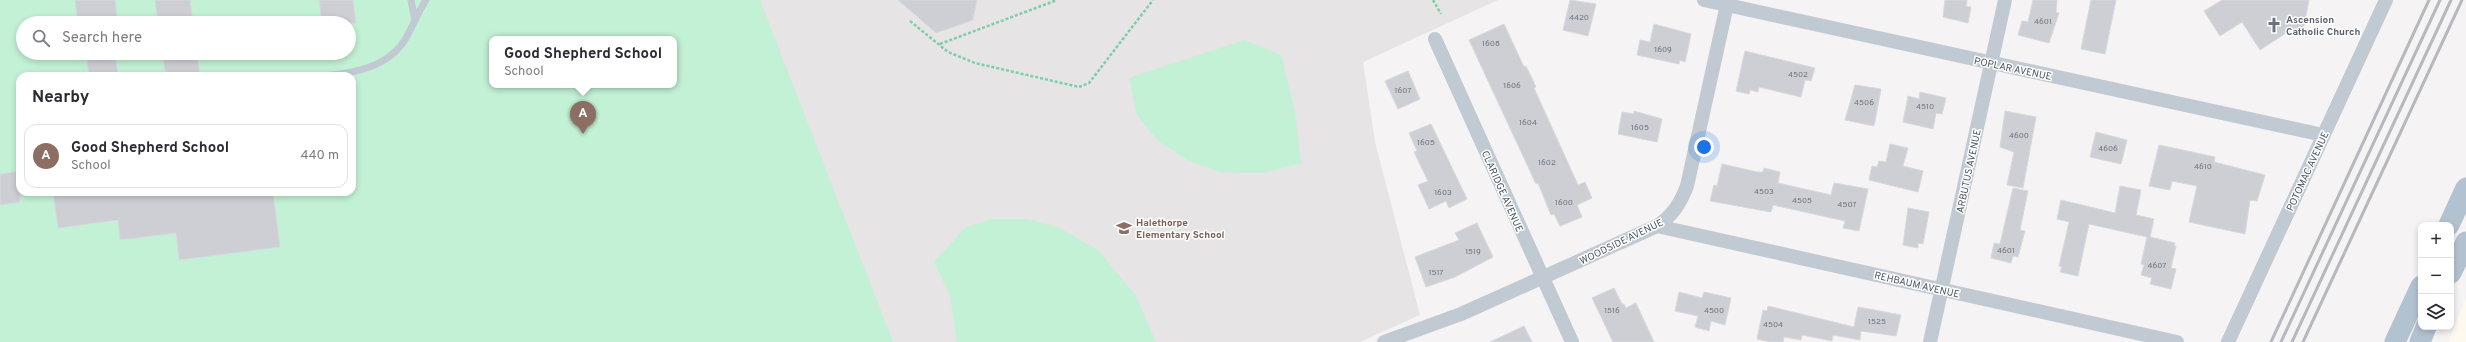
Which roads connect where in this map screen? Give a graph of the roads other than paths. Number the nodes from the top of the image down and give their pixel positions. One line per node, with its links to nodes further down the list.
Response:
1 (411, 0): 7 (lane)
2 (426, 0): 7 (lane)
3 (1704, 0): 6 (street, POPLAR AVENUE)
4 (2005, 0): 9 (street, ARBUTUS AVENUE)
5 (2386, 0): 11 (street, POTOMAC AVENUE)
6 (1728, 3): 9 (street, POPLAR AVENUE); 14 (street, WOODSIDE AVENUE)
7 (415, 20): 10 (lane)
8 (1435, 39): 17 (street, CLARIDGE AVENUE)
9 (1991, 63): 11 (street, POPLAR AVENUE); 18 (street, ARBUTUS AVENUE)
10 (344, 72)
11 (2323, 135): 25 (street, POTOMAC AVENUE)
12 (2466, 188): 13 (main road)
13 (2450, 222)
14 (1656, 226): 17 (street, WOODSIDE AVENUE); 18 (street, REHBAUM AVENUE)
15 (2466, 242): 16 (main road)
16 (2454, 267)
17 (1542, 278): 21 (street, WOODSIDE AVENUE); 22 (street, CLARIDGE AVENUE)
18 (1942, 290): 23 (street, ARBUTUS AVENUE); 24 (street, REHBAUM AVENUE)
19 (2418, 292): 26 (main road)
20 (2425, 330): 27 (main road)
21 (1384, 342)
22 (1572, 342)
23 (1930, 342)
24 (2177, 342)
25 (2228, 342)
26 (2395, 342)
27 (2420, 342)

